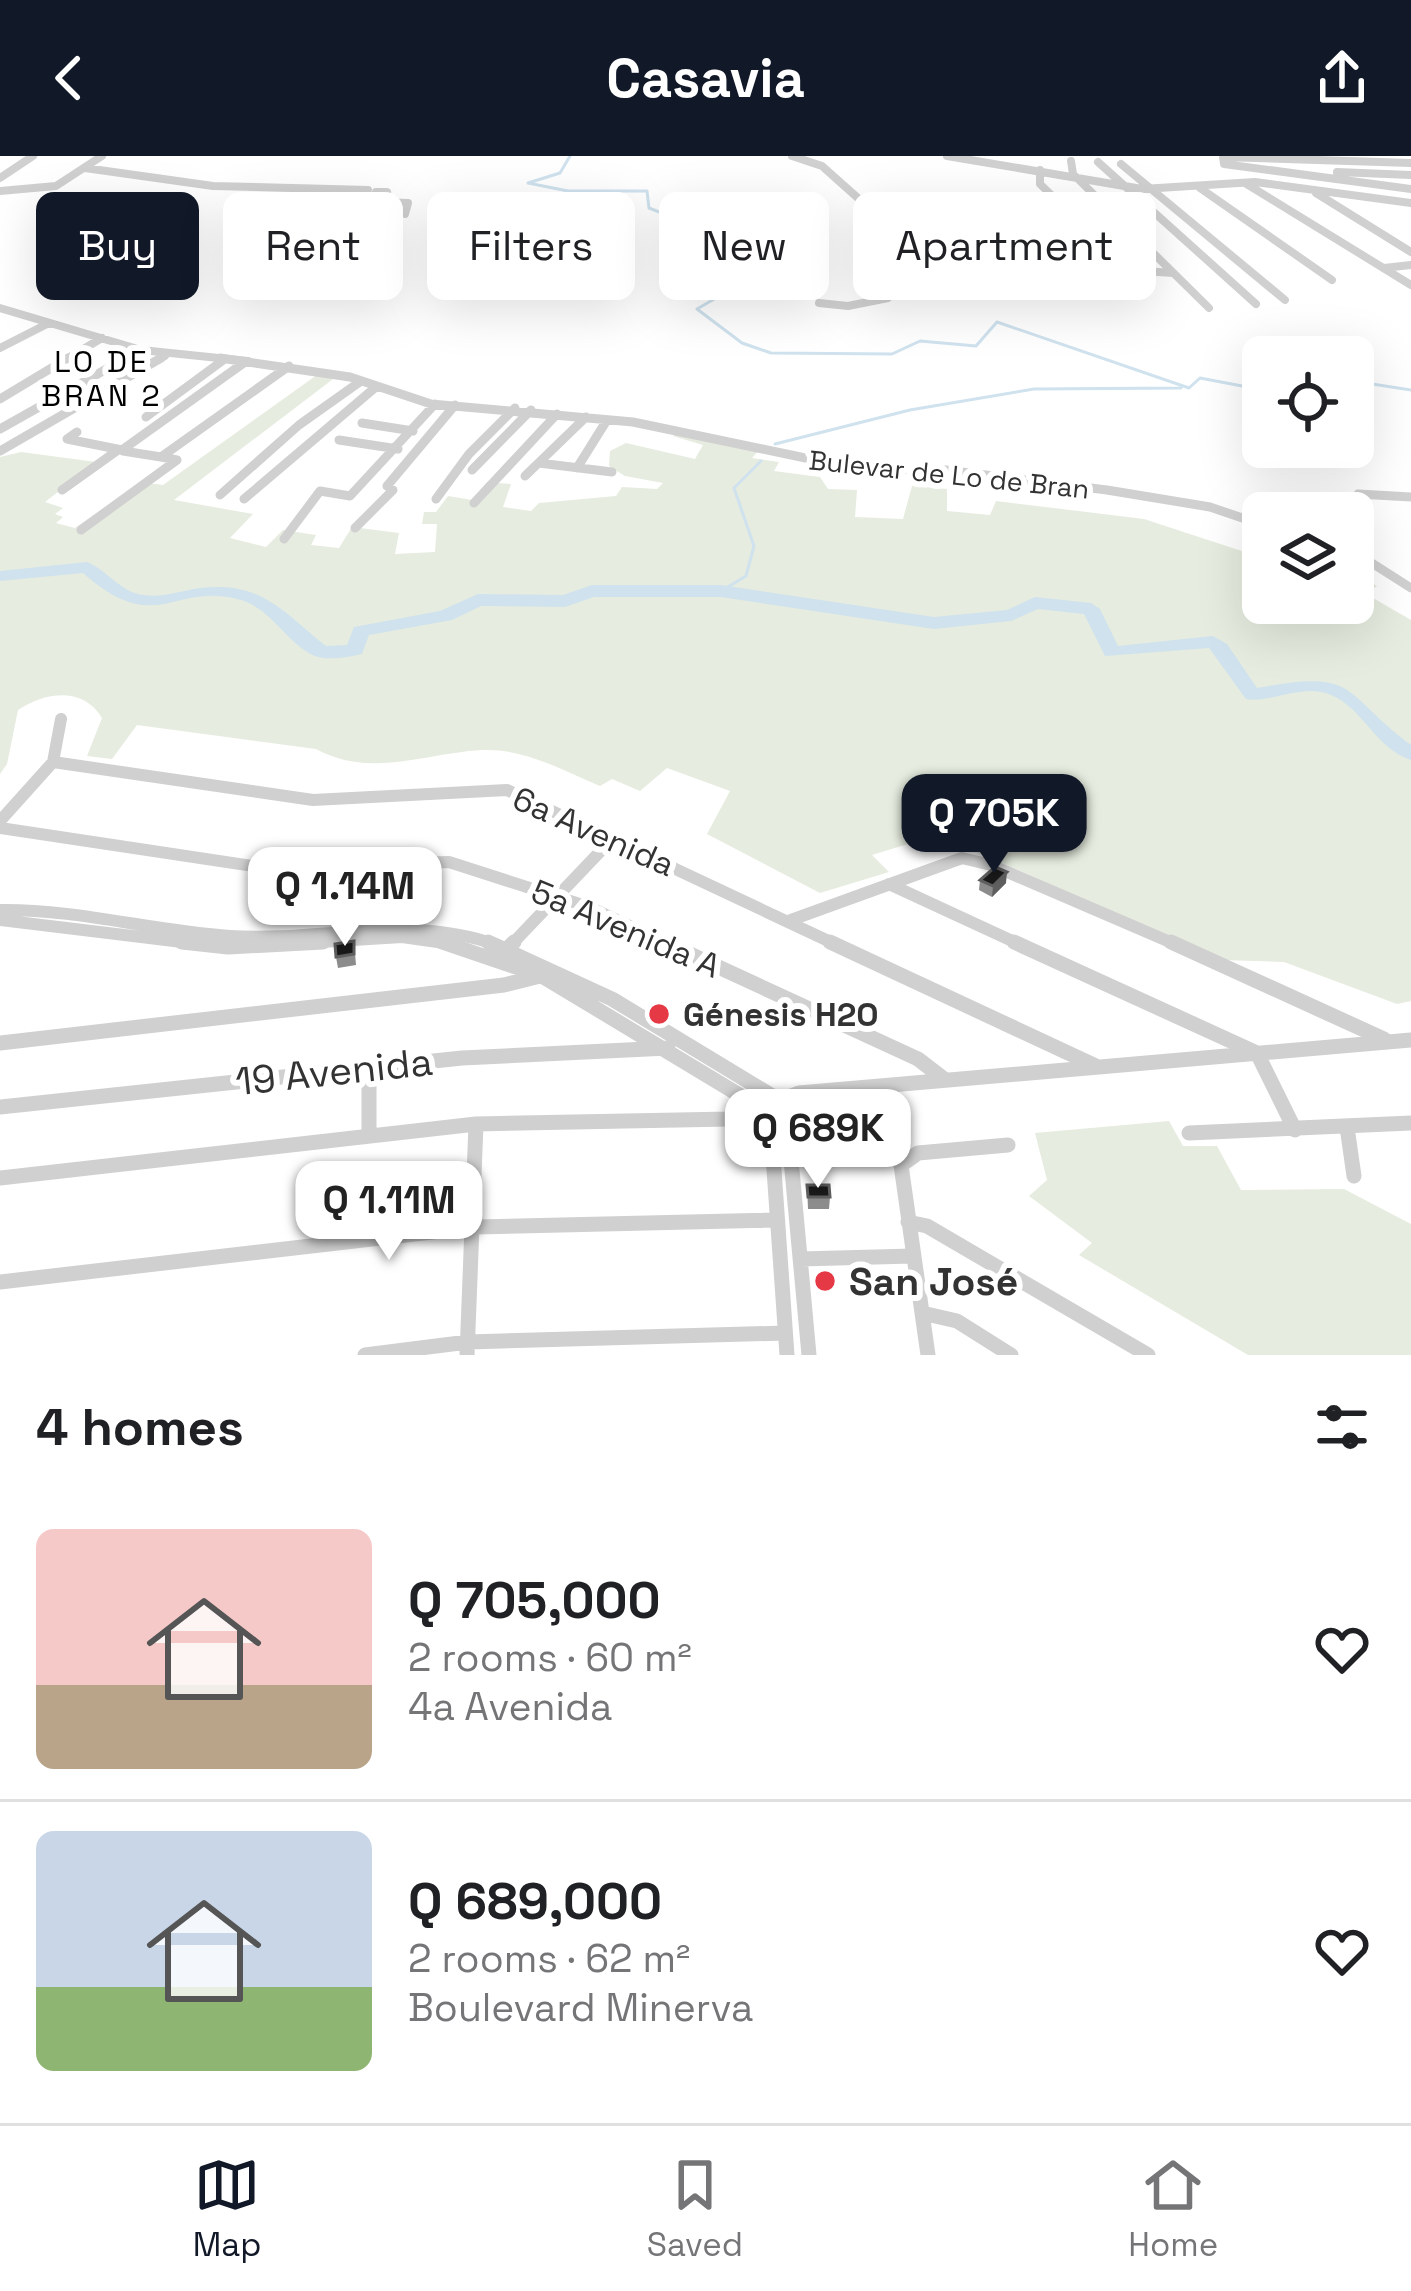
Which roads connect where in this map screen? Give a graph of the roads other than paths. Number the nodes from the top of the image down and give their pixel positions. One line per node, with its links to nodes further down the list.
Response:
1 (33, 156): 18 (street)
2 (102, 156): 13 (street)
3 (792, 156): 39 (street)
4 (947, 156): 7 (street)
5 (1223, 156): 6 (street); 14 (street)
6 (1310, 158): 8 (street); 16 (street)
7 (987, 159): 15 (street)
8 (1391, 159): 11 (street); 19 (street)
9 (1071, 161): 17 (street)
10 (1098, 162): 21 (street)
11 (1411, 163)
12 (1120, 164): 24 (street)
13 (85, 168): 25 (street); 26 (street)
14 (1252, 169): 16 (street); 19 (street)
15 (1040, 170): 17 (street); 35 (street)
16 (1318, 172): 19 (street)
17 (1073, 174): 21 (street); 35 (street)
18 (0, 178)
19 (1408, 181)
20 (1245, 182): 22 (street); 23 (street); 34 (street)
21 (1123, 186): 24 (street); 40 (street)
22 (1199, 187): 24 (street); 36 (street)
23 (1310, 189): 27 (street); 32 (street)
24 (1150, 190): 38 (street)
25 (0, 191)
26 (387, 192)
27 (1387, 200): 29 (street); 31 (street)
28 (403, 203): 30 (street)
29 (1411, 203)
30 (405, 214)
31 (1382, 215)
32 (1411, 252)
33 (1411, 265): 34 (street)
34 (1383, 268): 37 (street)
35 (1173, 273): 42 (street)
36 (1332, 280)
37 (1411, 285)
38 (1285, 300)
39 (819, 303)
40 (1256, 304)
41 (0, 308): 43 (street, Bulevar de Lo de Bran)
42 (1210, 308)
43 (49, 322): 44 (street, Bulevar de Lo de Bran); 45 (street)
44 (102, 338): 46 (street, Bulevar de Lo de Bran); 53 (street)
45 (0, 348)
46 (141, 350): 47 (street, Bulevar de Lo de Bran); 63 (street)
47 (166, 355): 48 (street, Bulevar de Lo de Bran); 69 (street)
48 (223, 359): 49 (street, Bulevar de Lo de Bran); 59 (street)
49 (247, 362): 50 (street, Bulevar de Lo de Bran); 68 (street)
50 (289, 366): 51 (street, Bulevar de Lo de Bran); 70 (street)
51 (361, 381): 52 (street, Bulevar de Lo de Bran); 77 (street)
52 (377, 386): 54 (street, Bulevar de Lo de Bran); 80 (street)
53 (0, 399)
54 (435, 404): 55 (street, Bulevar de Lo de Bran); 64 (street)
55 (455, 405): 56 (street, Bulevar de Lo de Bran); 84 (street)
56 (515, 408): 57 (street, Bulevar de Lo de Bran); 81 (street)
57 (531, 410): 58 (street, Bulevar de Lo de Bran); 73 (street)
58 (557, 414): 60 (street, Bulevar de Lo de Bran); 82 (street)
59 (146, 417)
60 (586, 417): 61 (street, Bulevar de Lo de Bran); 71 (street)
61 (607, 420): 72 (street); 83 (street, Bulevar de Lo de Bran)
62 (362, 423): 64 (street)
63 (0, 429)
64 (413, 431): 67 (street)
65 (77, 432): 68 (street)
66 (339, 440): 67 (street)
67 (398, 449): 86 (street)
68 (120, 450): 70 (street); 76 (street)
69 (0, 451)
70 (161, 457): 85 (street)
71 (539, 464): 72 (street); 75 (street)
72 (577, 468): 74 (street)
73 (472, 470)
74 (612, 472)
75 (525, 476)
76 (62, 490)
77 (220, 494)
78 (1374, 495): 79 (street)
79 (1411, 497)
80 (244, 499)
81 (436, 499)
82 (475, 502)
83 (1242, 518)
84 (355, 528)
85 (81, 530)
86 (284, 539)
87 (1374, 563): 88 (street)
88 (1411, 588)
89 (61, 719): 90 (street)
90 (52, 762): 91 (street); 92 (street, 6a Avenida)
91 (0, 824): 94 (street, 5a Avenida A)
92 (613, 838): 94 (street); 97 (street, 6a Avenida)
93 (890, 884): 97 (street); 101 (street); 104 (street)
94 (558, 895): 98 (street); 107 (street, 5a Avenida A)
95 (0, 910): 98 (street)
96 (0, 920): 98 (street)
97 (791, 920): 106 (street, 6a Avenida)
98 (504, 952): 99 (street); 108 (street)
99 (542, 976): 102 (street); 103 (street)
100 (1411, 1040): 101 (street)
101 (1388, 1041): 104 (street)
102 (0, 1043)
103 (668, 1048): 105 (street, 19 Avenida); 110 (street)
104 (1257, 1053): 106 (street); 114 (street)
105 (369, 1066): 109 (street, 19 Avenida); 115 (street)
106 (1096, 1066): 107 (street)
107 (944, 1080): 108 (street)
108 (779, 1100): 110 (street); 124 (street)
109 (0, 1107)
110 (761, 1108): 111 (street); 120 (street)
111 (476, 1124): 115 (street); 122 (street)
112 (1411, 1124): 113 (street)
113 (1347, 1127): 114 (street); 118 (street)
114 (1295, 1130): 116 (street)
115 (369, 1133): 119 (street)
116 (1189, 1133)
117 (1008, 1145): 121 (street)
118 (1354, 1176)
119 (0, 1178)
120 (777, 1220): 122 (street); 127 (street)
121 (908, 1222): 123 (street); 134 (street)
122 (475, 1226): 125 (street); 128 (street)
123 (913, 1256): 124 (street); 126 (street)
124 (800, 1259): 131 (street)
125 (0, 1282)
126 (922, 1313): 132 (street); 133 (street)
127 (785, 1333): 128 (street); 130 (street)
128 (468, 1348): 129 (street)
129 (365, 1355)
130 (787, 1355)
131 (809, 1355)
132 (928, 1355)
133 (1011, 1355)
134 (1148, 1355)

